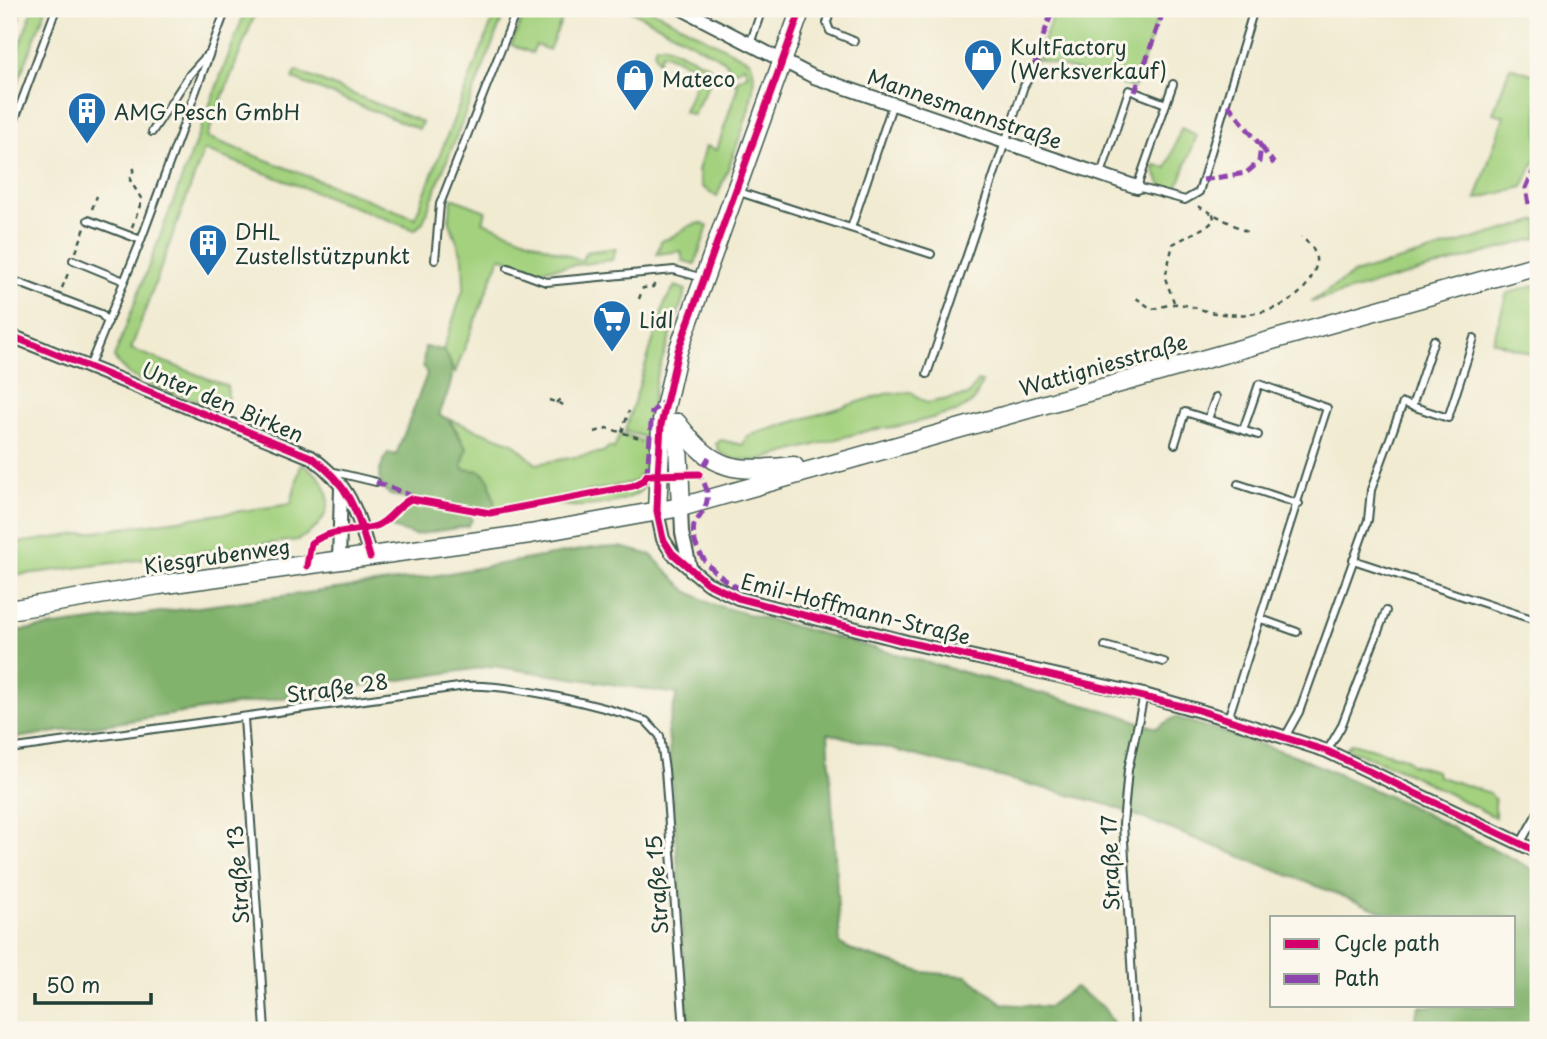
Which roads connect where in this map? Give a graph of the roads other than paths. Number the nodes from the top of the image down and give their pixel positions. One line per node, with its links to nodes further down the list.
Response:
1 (13, 9): 10 (street)
2 (56, 9): 20 (lane)
3 (226, 9): 13 (lane)
4 (517, 9): 30 (lane)
5 (682, 9): 12 (street, Mannesmannstraße)
6 (762, 9): 12 (lane)
7 (801, 9): 14 (main road, Emil-Hoffmann-Straße)
8 (831, 9): 11 (lane)
9 (1254, 9): 23 (lane)
10 (9, 20)
11 (854, 41)
12 (750, 44): 14 (street, Mannesmannstraße)
13 (211, 51): 19 (lane); 27 (lane)
14 (782, 62): 17 (street, Mannesmannstraße); 24 (main road, Emil-Hoffmann-Straße)
15 (1037, 65): 21 (lane)
16 (1173, 84): 18 (lane)
17 (893, 103): 21 (street, Mannesmannstraße); 26 (lane)
18 (1167, 104): 22 (lane); 23 (lane)
19 (152, 132)
20 (9, 135)
21 (1006, 141): 22 (street, Mannesmannstraße); 41 (lane)
22 (1100, 175): 23 (street, Mannesmannstraße)
23 (1137, 187)
24 (737, 191): 26 (lane); 34 (main road, Emil-Hoffmann-Straße)
25 (88, 220): 27 (lane)
26 (851, 229): 28 (lane)
27 (141, 240): 35 (lane)
28 (931, 254)
29 (73, 260): 35 (lane)
30 (435, 260)
31 (1538, 265): 50 (main road, Wattigniesstraße)
32 (508, 268): 34 (lane)
33 (9, 279): 36 (lane)
34 (705, 279): 42 (main road, Emil-Hoffmann-Straße)
35 (124, 281): 36 (lane)
36 (108, 322): 40 (lane)
37 (9, 335): 40 (street, Unter den Birken)
38 (1474, 338): 44 (lane)
39 (1434, 340): 44 (lane)
40 (90, 365): 51 (street, Unter den Birken)
41 (927, 374)
42 (670, 396): 46 (main road, Emil-Hoffmann-Straße); 57 (main road, Emil-Hoffmann-Straße)
43 (1216, 397): 45 (lane)
44 (1412, 406): 59 (lane)
45 (1208, 419): 47 (lane); 49 (lane)
46 (677, 423): 50 (main road); 56 (main road, Emil-Hoffmann-Straße)
47 (1242, 430): 48 (lane); 55 (lane)
48 (1258, 435)
49 (1175, 444)
50 (836, 463): 56 (main road, Wattigniesstraße)
51 (330, 470): 52 (lane); 54 (street, Unter den Birken)
52 (376, 482)
53 (1238, 484): 55 (lane)
54 (341, 488): 58 (street, Unter den Birken); 60 (street)
55 (1299, 504): 64 (lane)
56 (681, 507): 57 (main road, Kiesgrubenweg); 61 (street, Emil-Hoffmann-Straße)
57 (657, 511): 58 (main road, Kiesgrubenweg); 61 (street, Emil-Hoffmann-Straße)
58 (370, 557): 60 (main road, Kiesgrubenweg)
59 (1353, 560): 65 (lane); 73 (lane)
60 (339, 562): 62 (main road, Kiesgrubenweg)
61 (691, 572): 69 (street, Emil-Hoffmann-Straße)
62 (9, 610)
63 (1385, 611): 75 (lane)
64 (1261, 619): 66 (lane); 71 (lane)
65 (1538, 621)
66 (1297, 632)
67 (1105, 646): 68 (lane)
68 (1164, 662)
69 (1143, 695): 71 (street, Emil-Hoffmann-Straße); 81 (lane, Straße 17)
70 (244, 718): 72 (lane, Straße 28); 74 (lane, Straße 28); 79 (lane, Straße 13)
71 (1228, 719): 73 (street, Emil-Hoffmann-Straße)
72 (660, 736): 80 (lane, Straße 15)
73 (1285, 737): 75 (street, Emil-Hoffmann-Straße)
74 (9, 749)
75 (1327, 751): 77 (street, Emil-Hoffmann-Straße)
76 (1538, 812): 77 (lane)
77 (1520, 844): 78 (street, Emil-Hoffmann-Straße)
78 (1538, 852)
79 (265, 1030)
80 (684, 1030)
81 (1135, 1030)

